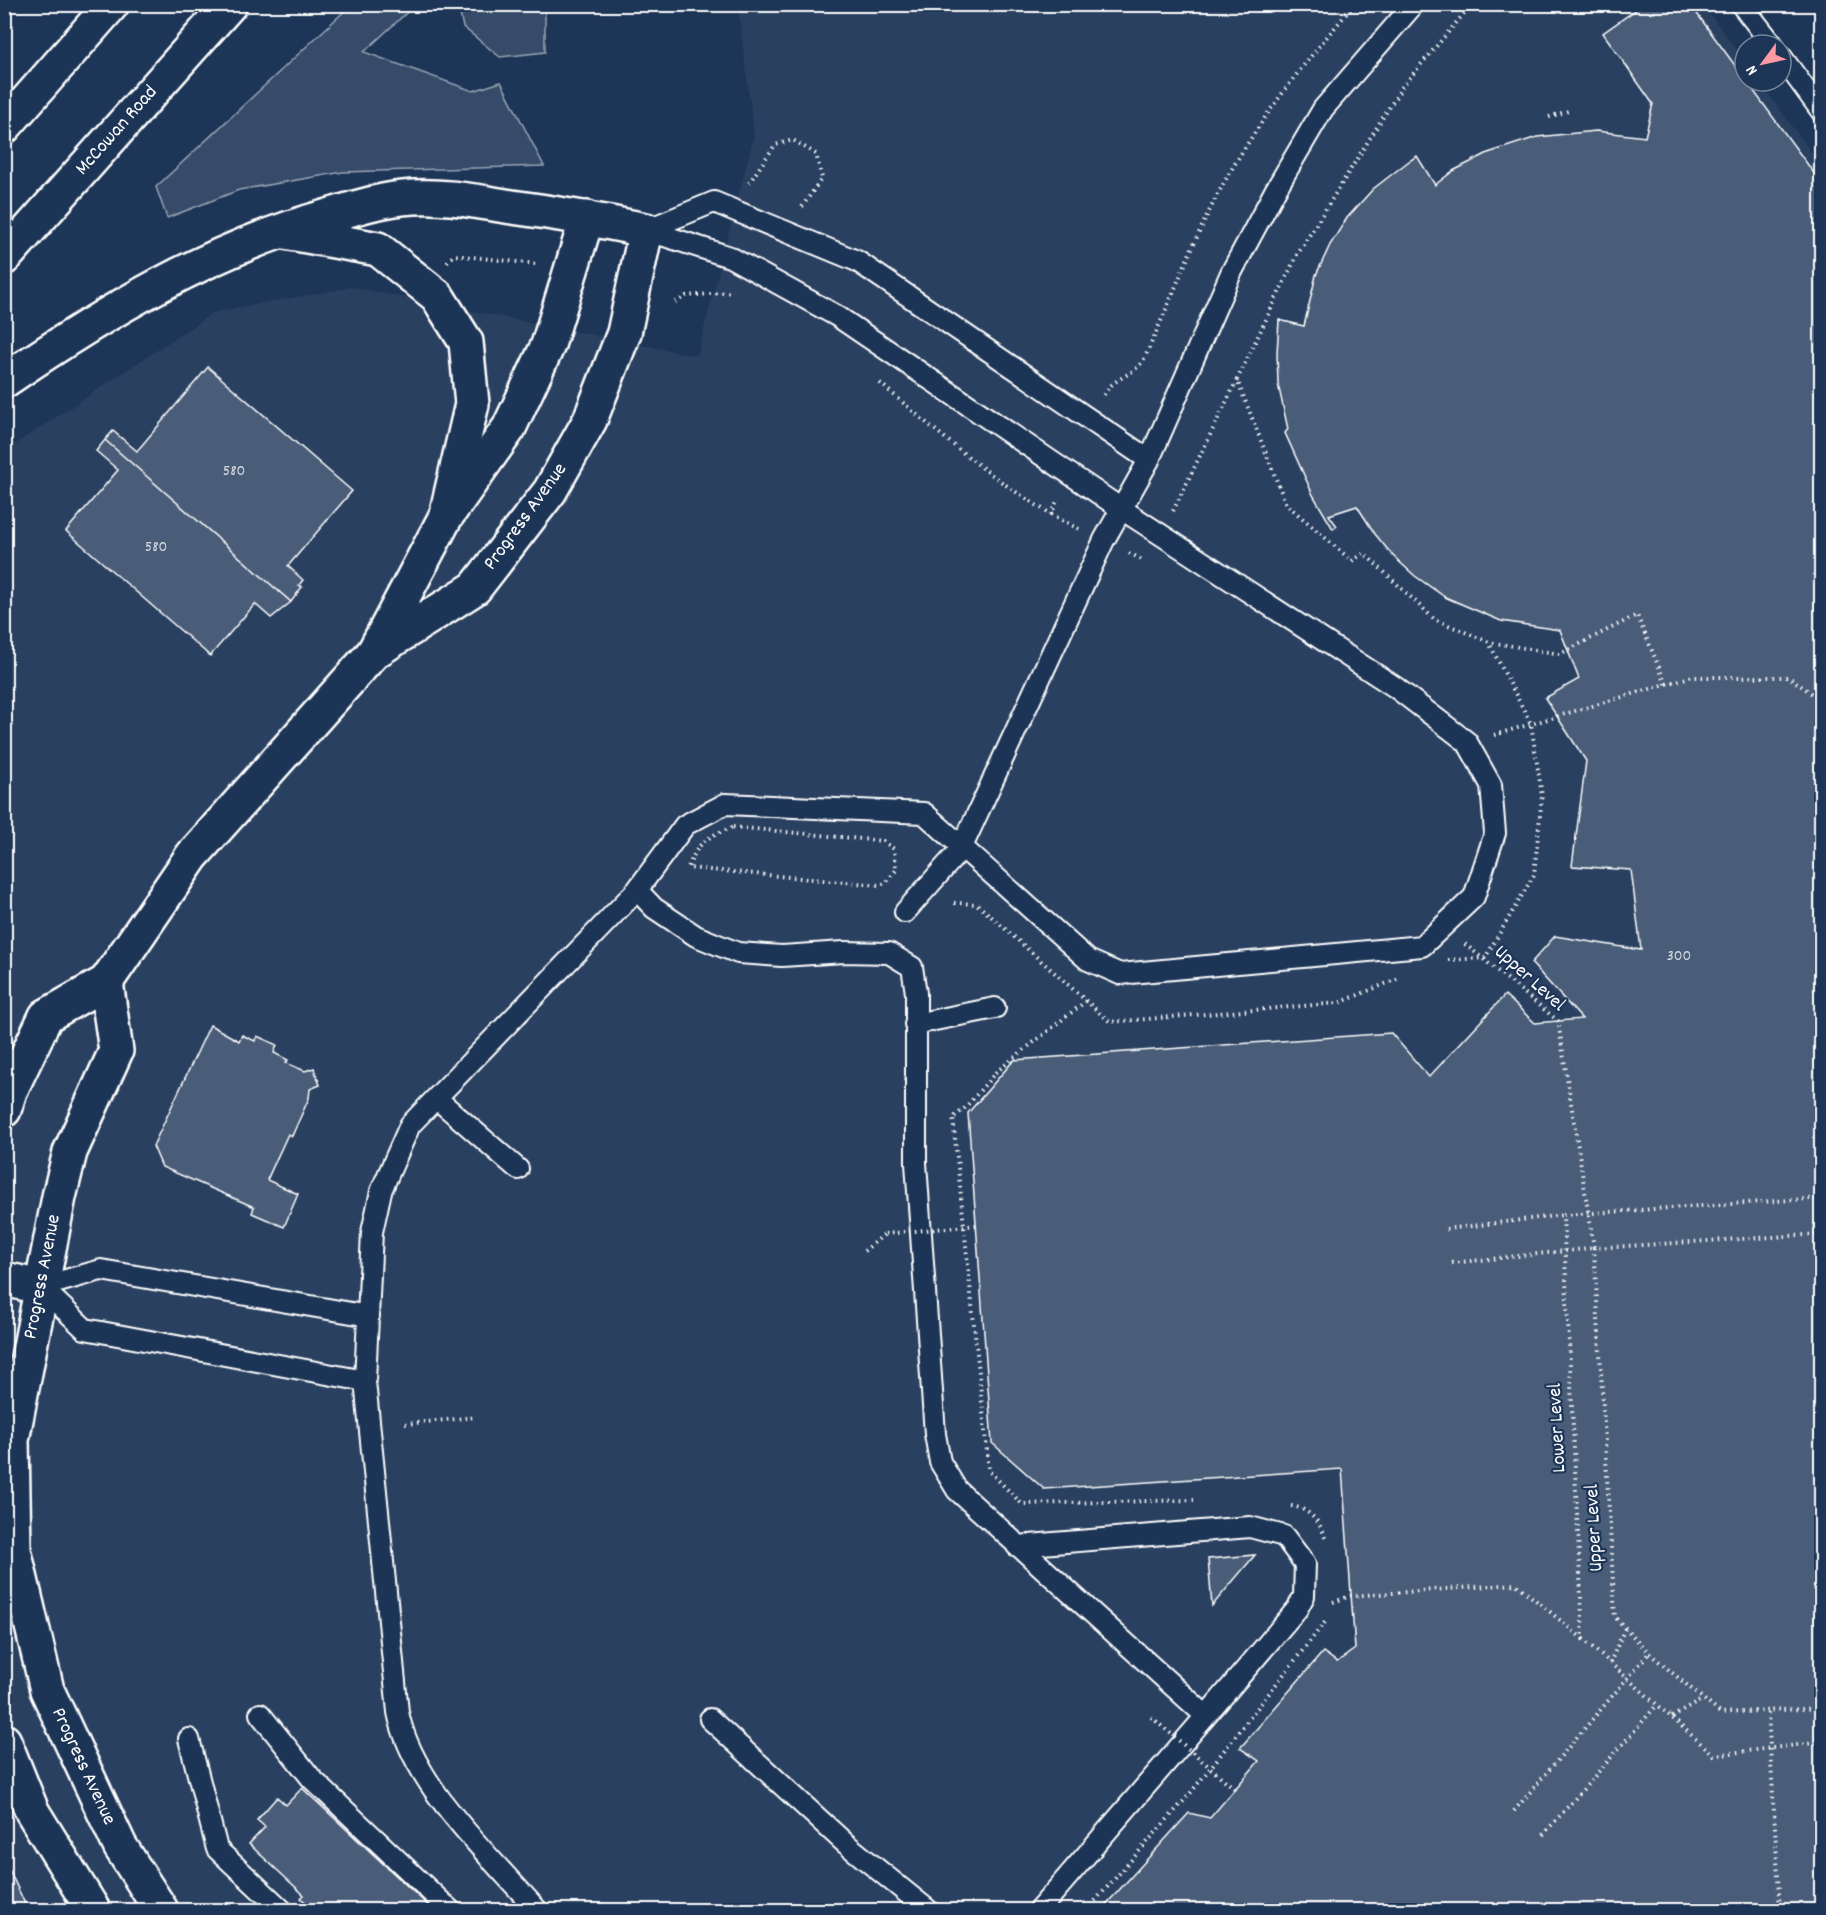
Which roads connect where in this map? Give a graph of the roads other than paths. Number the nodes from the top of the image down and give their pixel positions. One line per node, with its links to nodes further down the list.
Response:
1 (112, 4): 8 (main road)
2 (230, 4): 12 (main road, McCowan Road)
3 (1414, 4): 14 (lane)
4 (1741, 4): 5 (lane)
5 (1764, 33)
6 (1793, 73): 7 (lane)
7 (1821, 112)
8 (4, 127)
9 (587, 218): 10 (main road); 11 (main road); 16 (main road, Progress Avenue)
10 (278, 230): 13 (main road); 16 (main road)
11 (646, 230): 14 (lane); 15 (lane); 17 (main road, Progress Avenue)
12 (4, 258)
13 (4, 381)
14 (1149, 460): 15 (lane)
15 (1120, 508): 18 (lane); 18 (lane)
16 (445, 518): 17 (main road, Progress Avenue)
17 (374, 652): 21 (main road, Progress Avenue)
18 (961, 849): 19 (lane); 20 (lane)
19 (637, 890): 23 (lane); 24 (lane)
20 (905, 912)
21 (106, 982): 25 (main road, Progress Avenue); 28 (main road, Progress Avenue)
22 (995, 1008): 23 (lane)
23 (915, 1024): 31 (lane)
24 (436, 1098): 26 (lane); 29 (lane)
25 (4, 1110)
26 (518, 1169)
27 (4, 1279): 28 (main road)
28 (41, 1287): 29 (lane); 30 (lane); 38 (main road, Progress Avenue)
29 (369, 1316): 30 (lane)
30 (365, 1381): 41 (lane)
31 (1017, 1546): 33 (lane); 33 (lane)
32 (260, 1714): 40 (lane)
33 (1206, 1716): 43 (lane)
34 (710, 1719): 42 (lane)
35 (189, 1739): 39 (lane)
36 (4, 1741): 37 (main road)
37 (93, 1911)
38 (161, 1911)
39 (282, 1911)
40 (450, 1911)
41 (537, 1911)
42 (928, 1911)
43 (1039, 1911)

